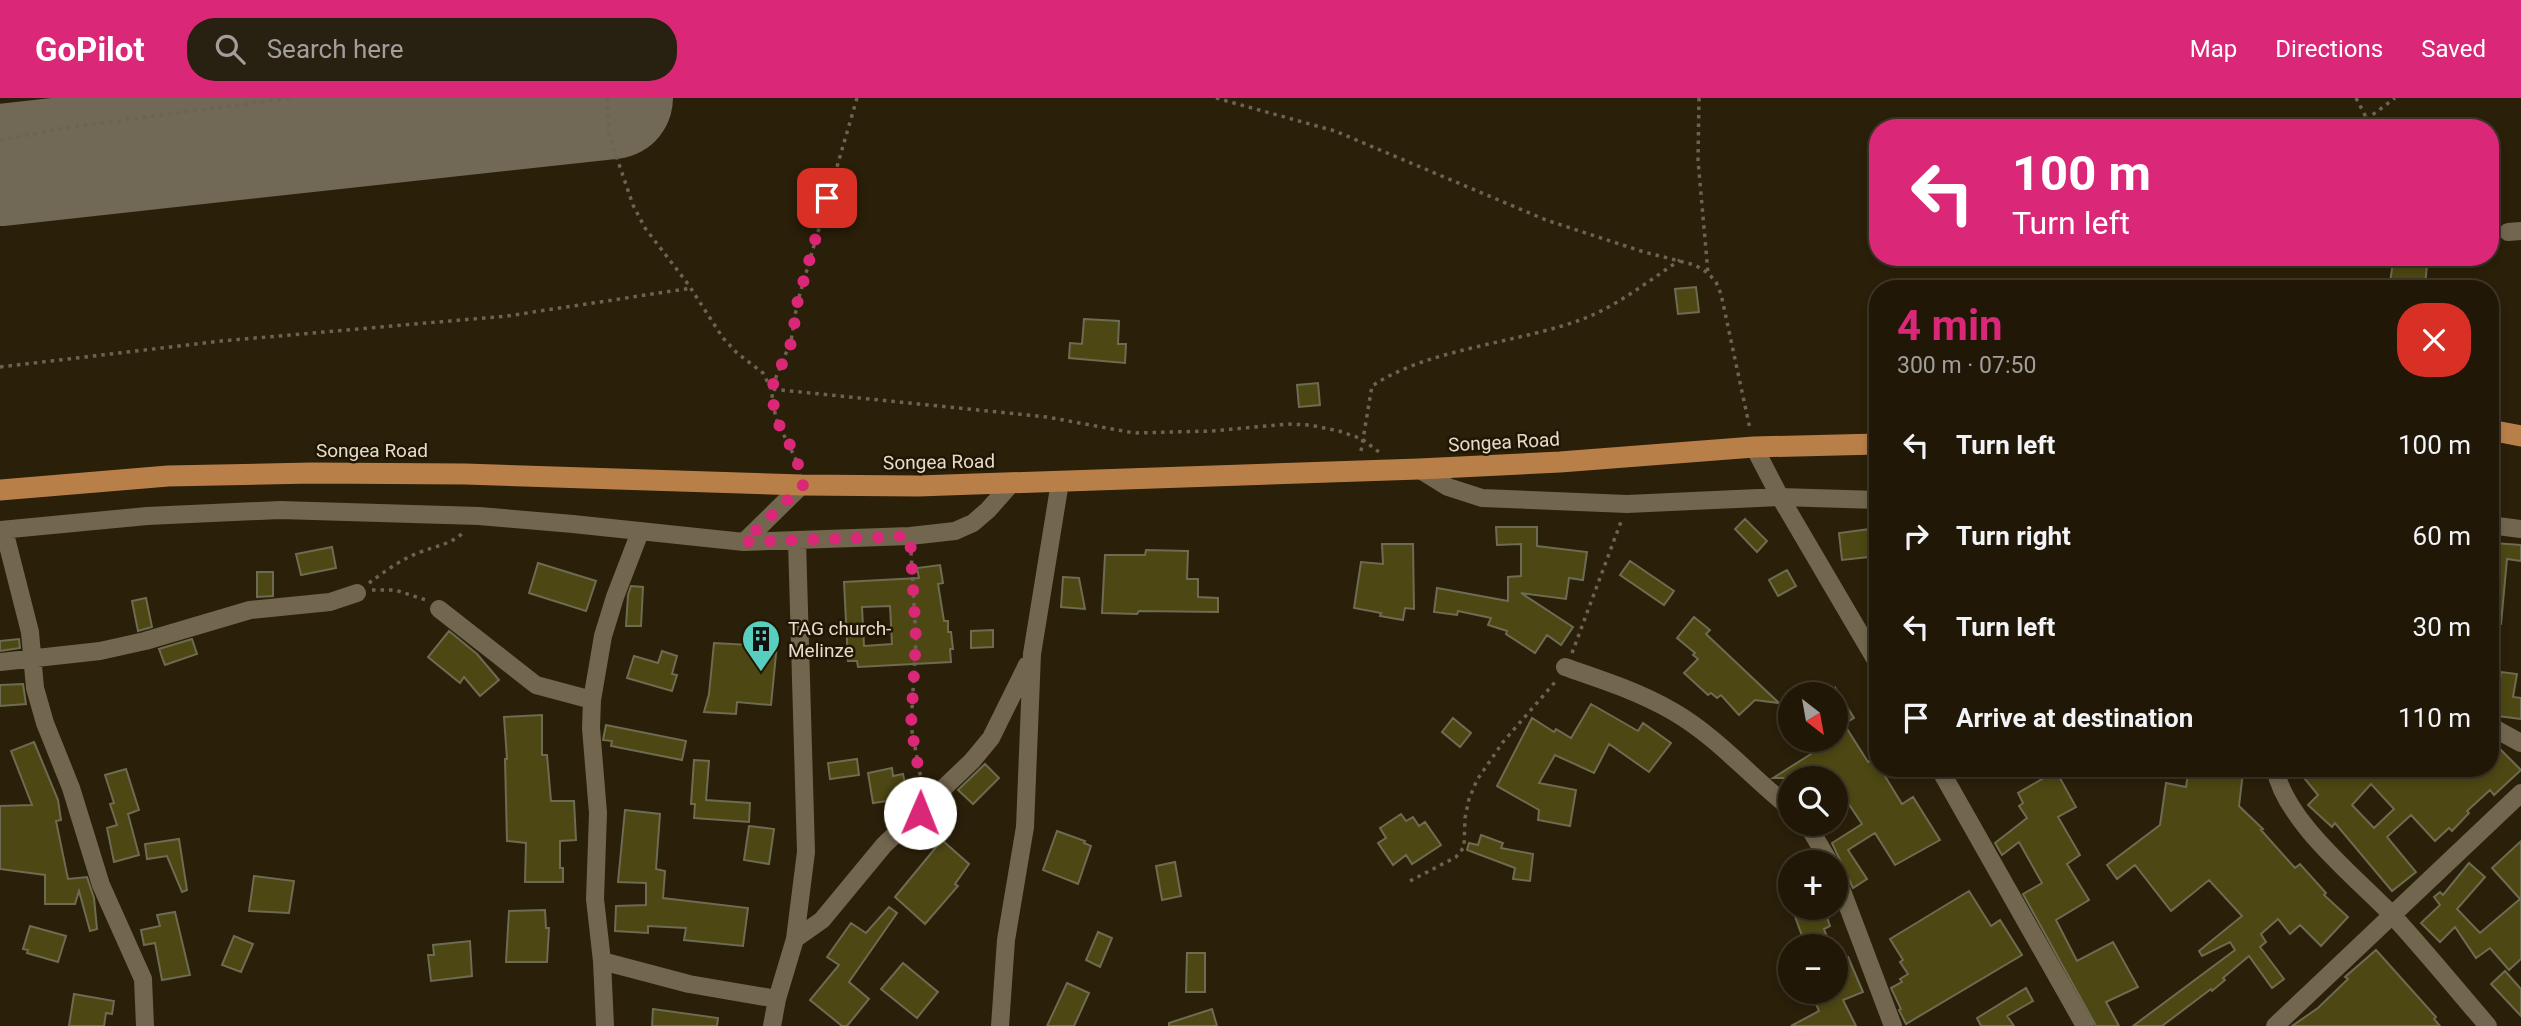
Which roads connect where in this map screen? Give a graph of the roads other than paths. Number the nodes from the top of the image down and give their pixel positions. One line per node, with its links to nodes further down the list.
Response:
1 (2499, 432): 2 (highway)
2 (2521, 436)
3 (1869, 444): 4 (highway, Songea Road)
4 (1754, 447): 5 (highway, Songea Road); 10 (street)
5 (1411, 469): 6 (highway, Songea Road); 10 (street)
6 (1059, 482): 7 (highway, Songea Road); 21 (street)
7 (1012, 483): 8 (highway, Songea Road); 16 (street)
8 (803, 485): 9 (highway, Songea Road); 17 (street)
9 (0, 490)
10 (1780, 497): 11 (street); 20 (street)
11 (1869, 500)
12 (2499, 526): 13 (street)
13 (2521, 528)
14 (2, 530): 15 (street); 22 (street)
15 (640, 532): 17 (street); 25 (street)
16 (797, 541): 17 (street); 34 (street)
17 (744, 542)
18 (356, 593): 22 (street)
19 (439, 609): 25 (street)
20 (1869, 649)
21 (1032, 654): 34 (street); 40 (street)
22 (31, 660): 23 (street); 37 (street)
23 (0, 662)
24 (1565, 667): 31 (street)
25 (592, 700): 35 (street)
26 (2499, 731): 27 (street)
27 (2521, 743)
28 (1944, 777): 42 (street)
29 (2279, 777): 33 (street)
30 (2521, 793): 33 (street)
31 (1778, 797)
32 (1848, 908): 41 (street)
33 (2393, 916): 43 (street); 44 (street)
34 (795, 939): 36 (street)
35 (602, 961): 36 (street); 38 (street)
36 (777, 999): 39 (street)
37 (145, 1026)
38 (605, 1026)
39 (772, 1026)
40 (1000, 1026)
41 (1893, 1026)
42 (2085, 1026)
43 (2275, 1026)
44 (2488, 1026)

